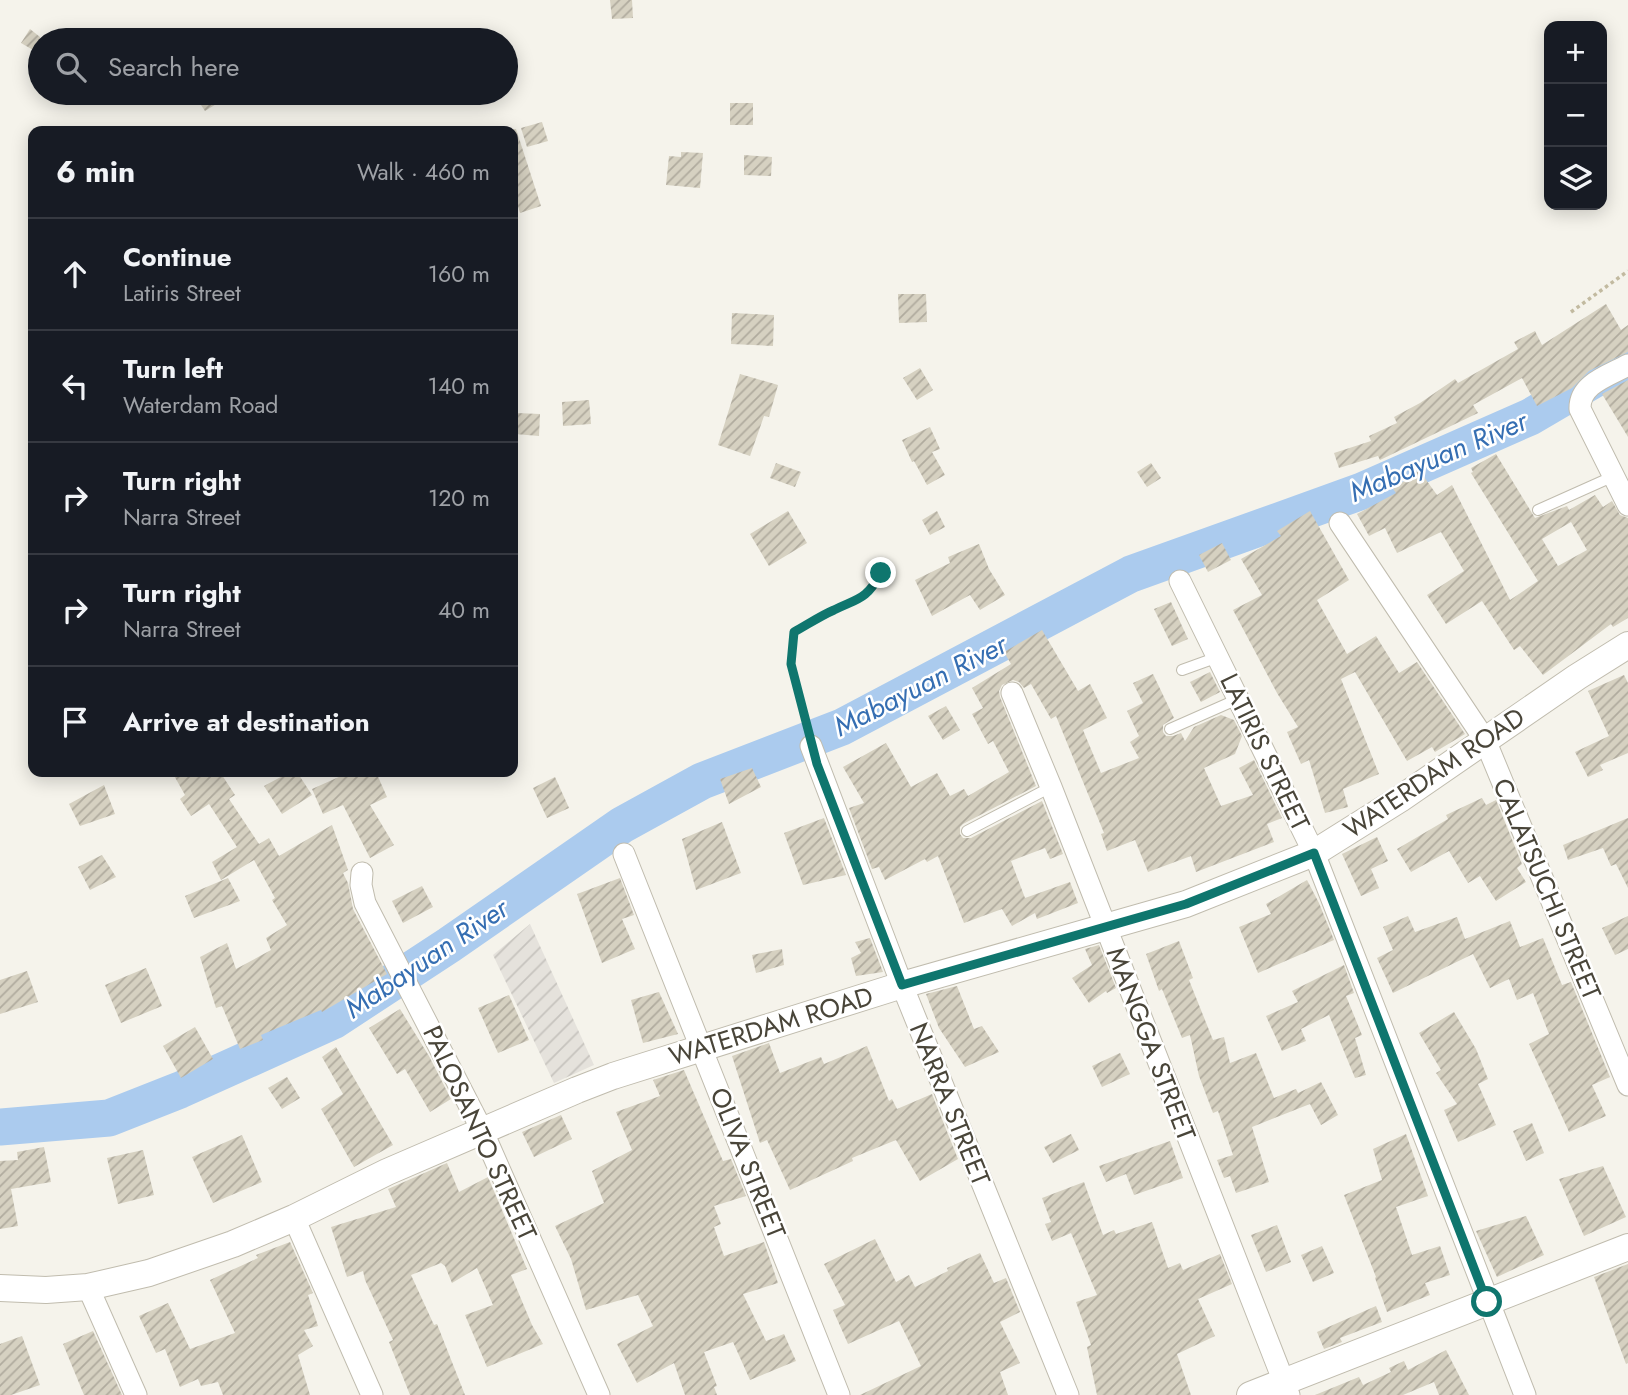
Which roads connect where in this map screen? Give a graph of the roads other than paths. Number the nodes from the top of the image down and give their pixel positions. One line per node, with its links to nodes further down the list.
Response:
1 (1628, 365): 2 (street)
2 (1614, 476): 3 (street); 4 (lane)
3 (1628, 506)
4 (1538, 510)
5 (1340, 523): 13 (street, CALATSUCHI STREET)
6 (1180, 581): 8 (street, LATIRIS STREET)
7 (1628, 645): 13 (street, WATERDAM ROAD)
8 (1219, 657): 9 (lane); 11 (street, LATIRIS STREET)
9 (1182, 670)
10 (1012, 693): 15 (street, MANGGA STREET)
11 (1238, 698): 12 (lane); 17 (street, LATIRIS STREET)
12 (1170, 729)
13 (1485, 740): 17 (street, WATERDAM ROAD); 23 (street, CALATSUCHI STREET)
14 (811, 746): 21 (street, NARRA STREET)
15 (1051, 787): 16 (lane); 20 (street, MANGGA STREET)
16 (967, 831)
17 (1314, 853): 20 (street, WATERDAM ROAD); 29 (street, LATIRIS STREET)
18 (624, 854): 22 (street, OLIVA STREET)
19 (362, 873): 24 (street, PALOSANTO STREET)
20 (1105, 927): 21 (street, WATERDAM ROAD); 30 (street, MANGGA STREET)
21 (902, 985): 22 (street, WATERDAM ROAD); 35 (street, NARRA STREET)
22 (701, 1048): 24 (street, WATERDAM ROAD); 34 (street, OLIVA STREET)
23 (1628, 1086)
24 (482, 1130): 25 (street, WATERDAM ROAD); 33 (street, PALOSANTO STREET)
25 (294, 1218): 27 (street, WATERDAM ROAD); 32 (street)
26 (1628, 1247): 29 (street)
27 (88, 1287): 28 (street, WATERDAM ROAD); 31 (street)
28 (0, 1288)
29 (1487, 1302): 30 (street); 37 (street, LATIRIS STREET)
30 (1286, 1388): 36 (street)
31 (136, 1395)
32 (373, 1395)
33 (599, 1395)
34 (839, 1395)
35 (1068, 1395)
36 (1250, 1395)
37 (1525, 1395)

